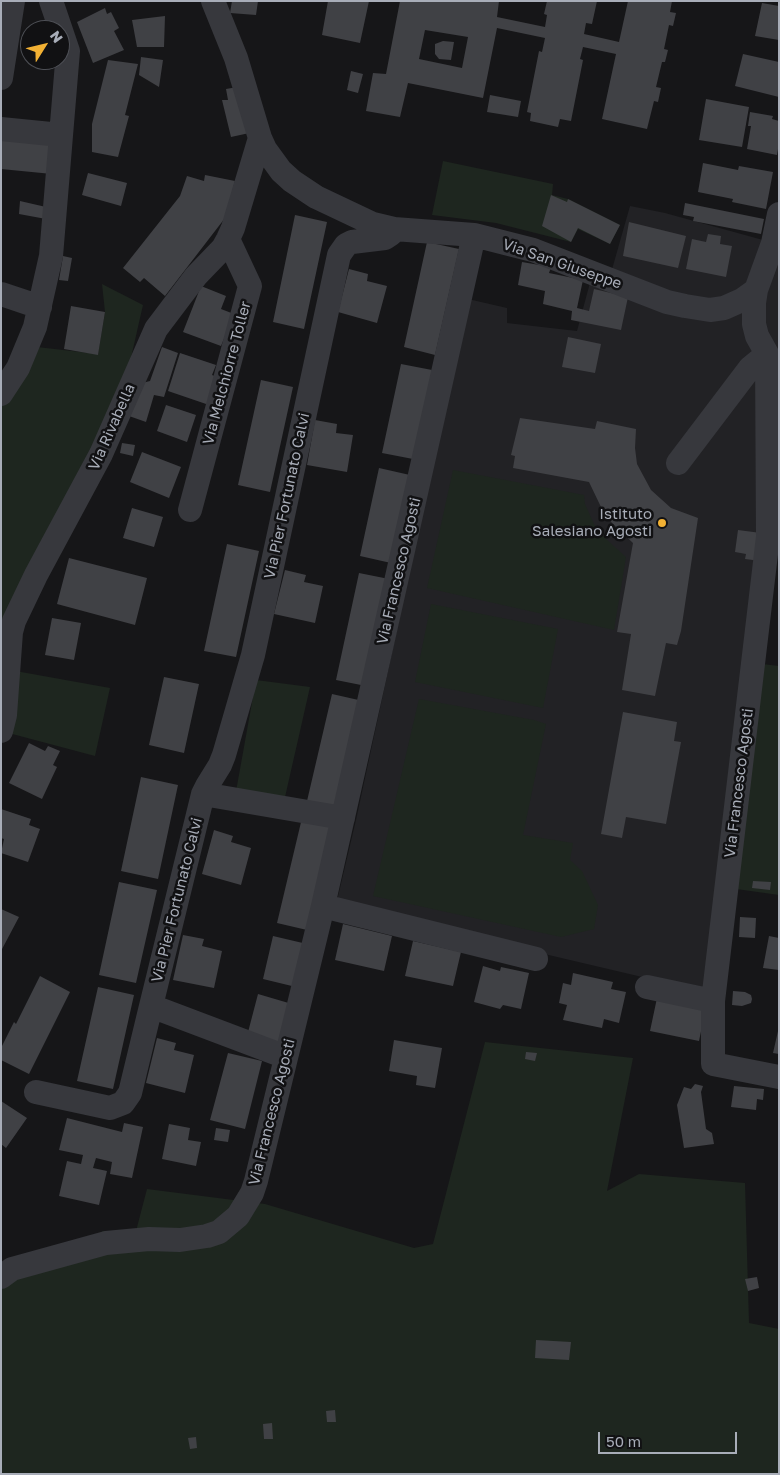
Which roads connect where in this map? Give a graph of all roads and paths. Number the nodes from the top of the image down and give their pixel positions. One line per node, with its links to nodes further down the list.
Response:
1 (13, 1): 4 (street)
2 (51, 1): 6 (street)
3 (213, 1): 7 (street, Via San Giuseppe)
4 (1, 78)
5 (1, 129): 6 (street)
6 (62, 135): 15 (street)
7 (260, 138): 9 (street, Via San Giuseppe); 11 (street, Via Rivabella)
8 (779, 214): 12 (street, Via Francesco Agosti)
9 (394, 229): 10 (street, Via San Giuseppe); 23 (street, Via Pier Fortunato Calvi)
10 (474, 235): 16 (street, Via San Giuseppe); 24 (street, Via Francesco Agosti)
11 (228, 239): 21 (street, Via Melchiorre Toller); 22 (street, Via Rivabella)
12 (776, 243): 13 (street, Via Francesco Agosti)
13 (756, 290): 16 (street, Via San Giuseppe); 17 (street, Via Francesco Agosti)
14 (1, 294): 15 (street)
15 (40, 306): 19 (street)
16 (710, 310): 17 (street, Via San Giuseppe)
17 (759, 335): 18 (street); 20 (street); 28 (street, Via Francesco Agosti)
18 (779, 375)
19 (1, 394)
20 (678, 462)
21 (190, 510)
22 (1, 731)
23 (203, 794): 24 (street); 29 (street, Via Pier Fortunato Calvi)
24 (343, 818): 25 (street, Via Francesco Agosti)
25 (323, 906): 26 (street); 30 (street, Via Francesco Agosti)
26 (536, 959)
27 (647, 987): 28 (street)
28 (713, 1001): 31 (street, Via Francesco Agosti)
29 (151, 1006): 30 (street); 32 (street, Via Pier Fortunato Calvi)
30 (286, 1057): 33 (street, Via Francesco Agosti)
31 (779, 1077)
32 (36, 1092)
33 (1, 1277)

